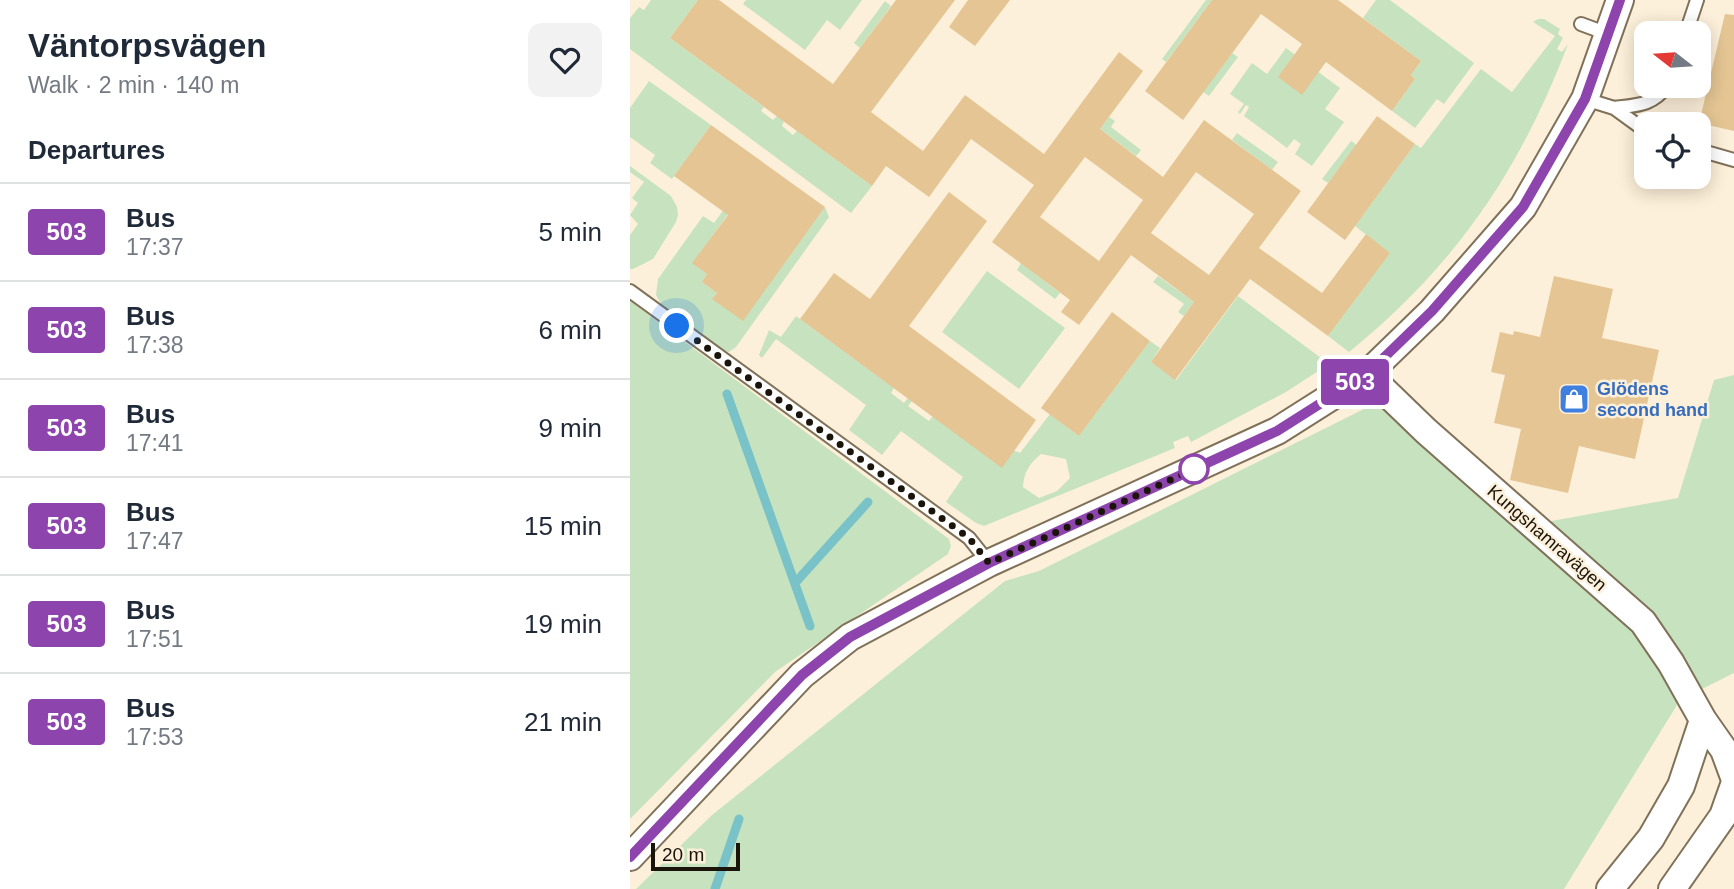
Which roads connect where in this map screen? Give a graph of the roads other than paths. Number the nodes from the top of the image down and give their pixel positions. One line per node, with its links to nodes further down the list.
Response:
1 (1620, 0): 5 (street)
2 (1697, 0): 3 (lane)
3 (1689, 21)
4 (1581, 24): 5 (lane)
5 (1608, 34): 7 (street)
6 (1656, 98): 8 (lane)
7 (1585, 99): 8 (lane); 13 (street)
8 (1614, 108): 9 (lane)
9 (1634, 123)
10 (1711, 153): 11 (lane)
11 (1734, 160)
12 (630, 291): 14 (lane)
13 (1367, 374): 14 (street); 15 (street, Kungshamravägen)
14 (989, 563): 18 (street)
15 (1703, 720): 16 (street, Kungshamravägen); 19 (street)
16 (1734, 778)
17 (1734, 785): 20 (street)
18 (630, 857)
19 (1610, 889)
20 (1672, 889)

